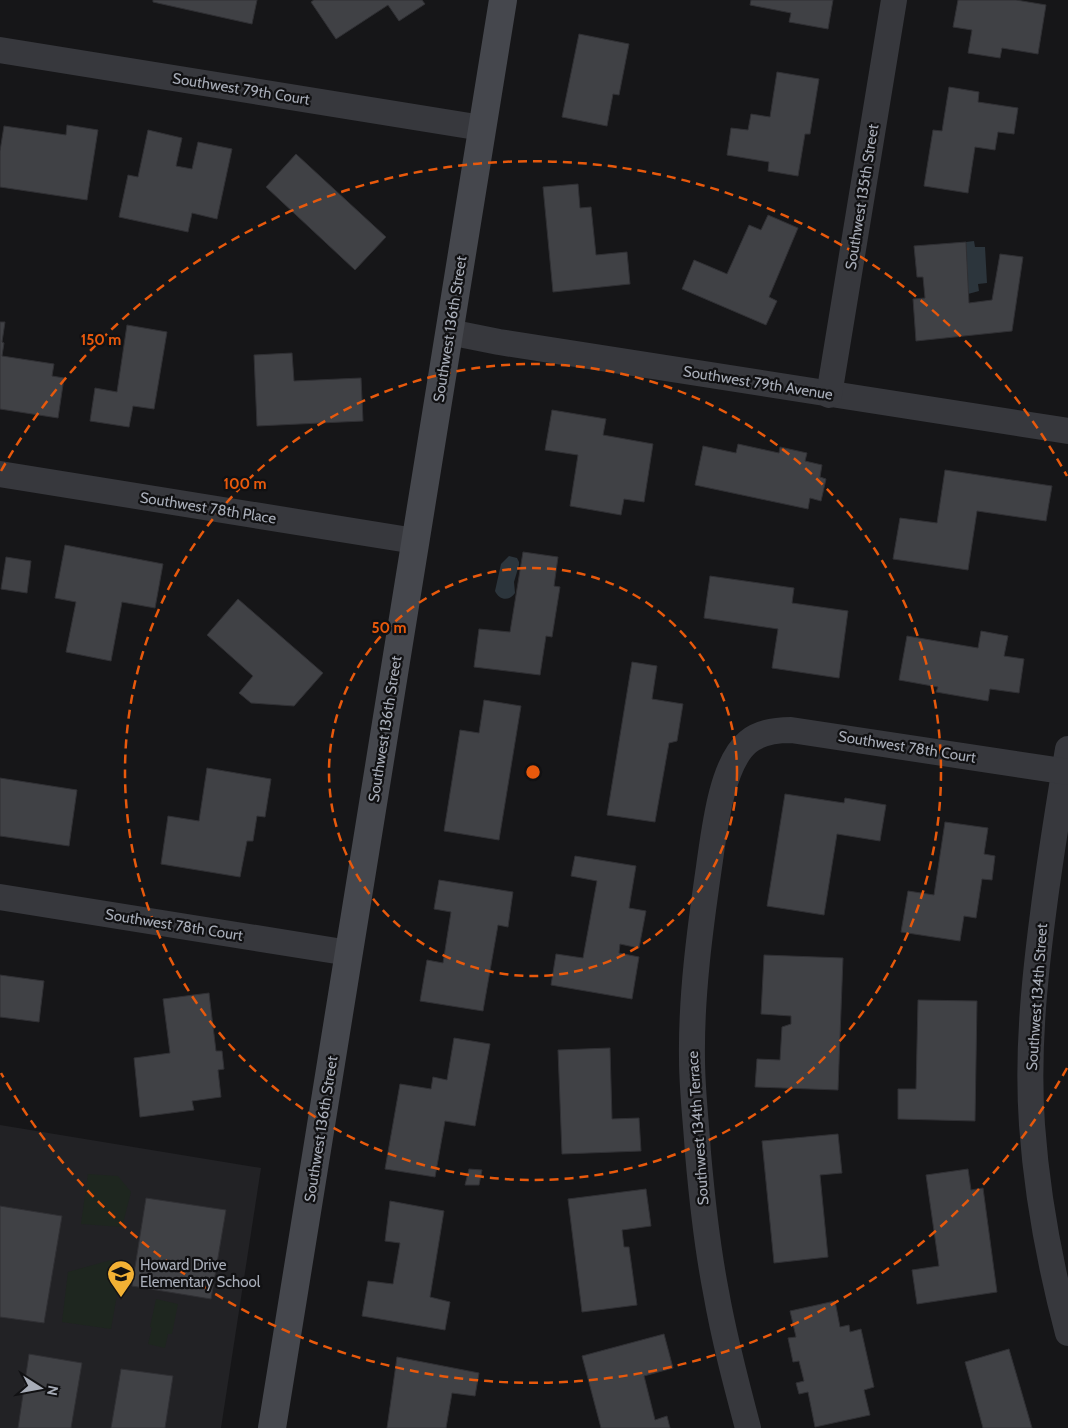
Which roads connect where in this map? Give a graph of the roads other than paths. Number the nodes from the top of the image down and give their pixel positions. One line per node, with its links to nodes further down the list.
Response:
1 (503, 0): 4 (street, Southwest 136th Street)
2 (894, 0): 6 (street, Southwest 135th Street)
3 (0, 50): 4 (street, Southwest 79th Court)
4 (482, 128): 5 (street, Southwest 136th Street)
5 (449, 332): 6 (street, Southwest 79th Avenue); 9 (street, Southwest 136th Street)
6 (829, 395): 7 (street, Southwest 79th Avenue)
7 (1068, 432)
8 (0, 474): 9 (street, Southwest 78th Place)
9 (415, 541): 13 (street, Southwest 136th Street)
10 (747, 743): 11 (street, Southwest 78th Court); 16 (street, Southwest 134th Terrace)
11 (1067, 764): 14 (street, Southwest 134th Street)
12 (0, 897): 13 (street, Southwest 78th Court)
13 (349, 953): 15 (street, Southwest 136th Street)
14 (1068, 1333)
15 (272, 1428)
16 (748, 1428)

